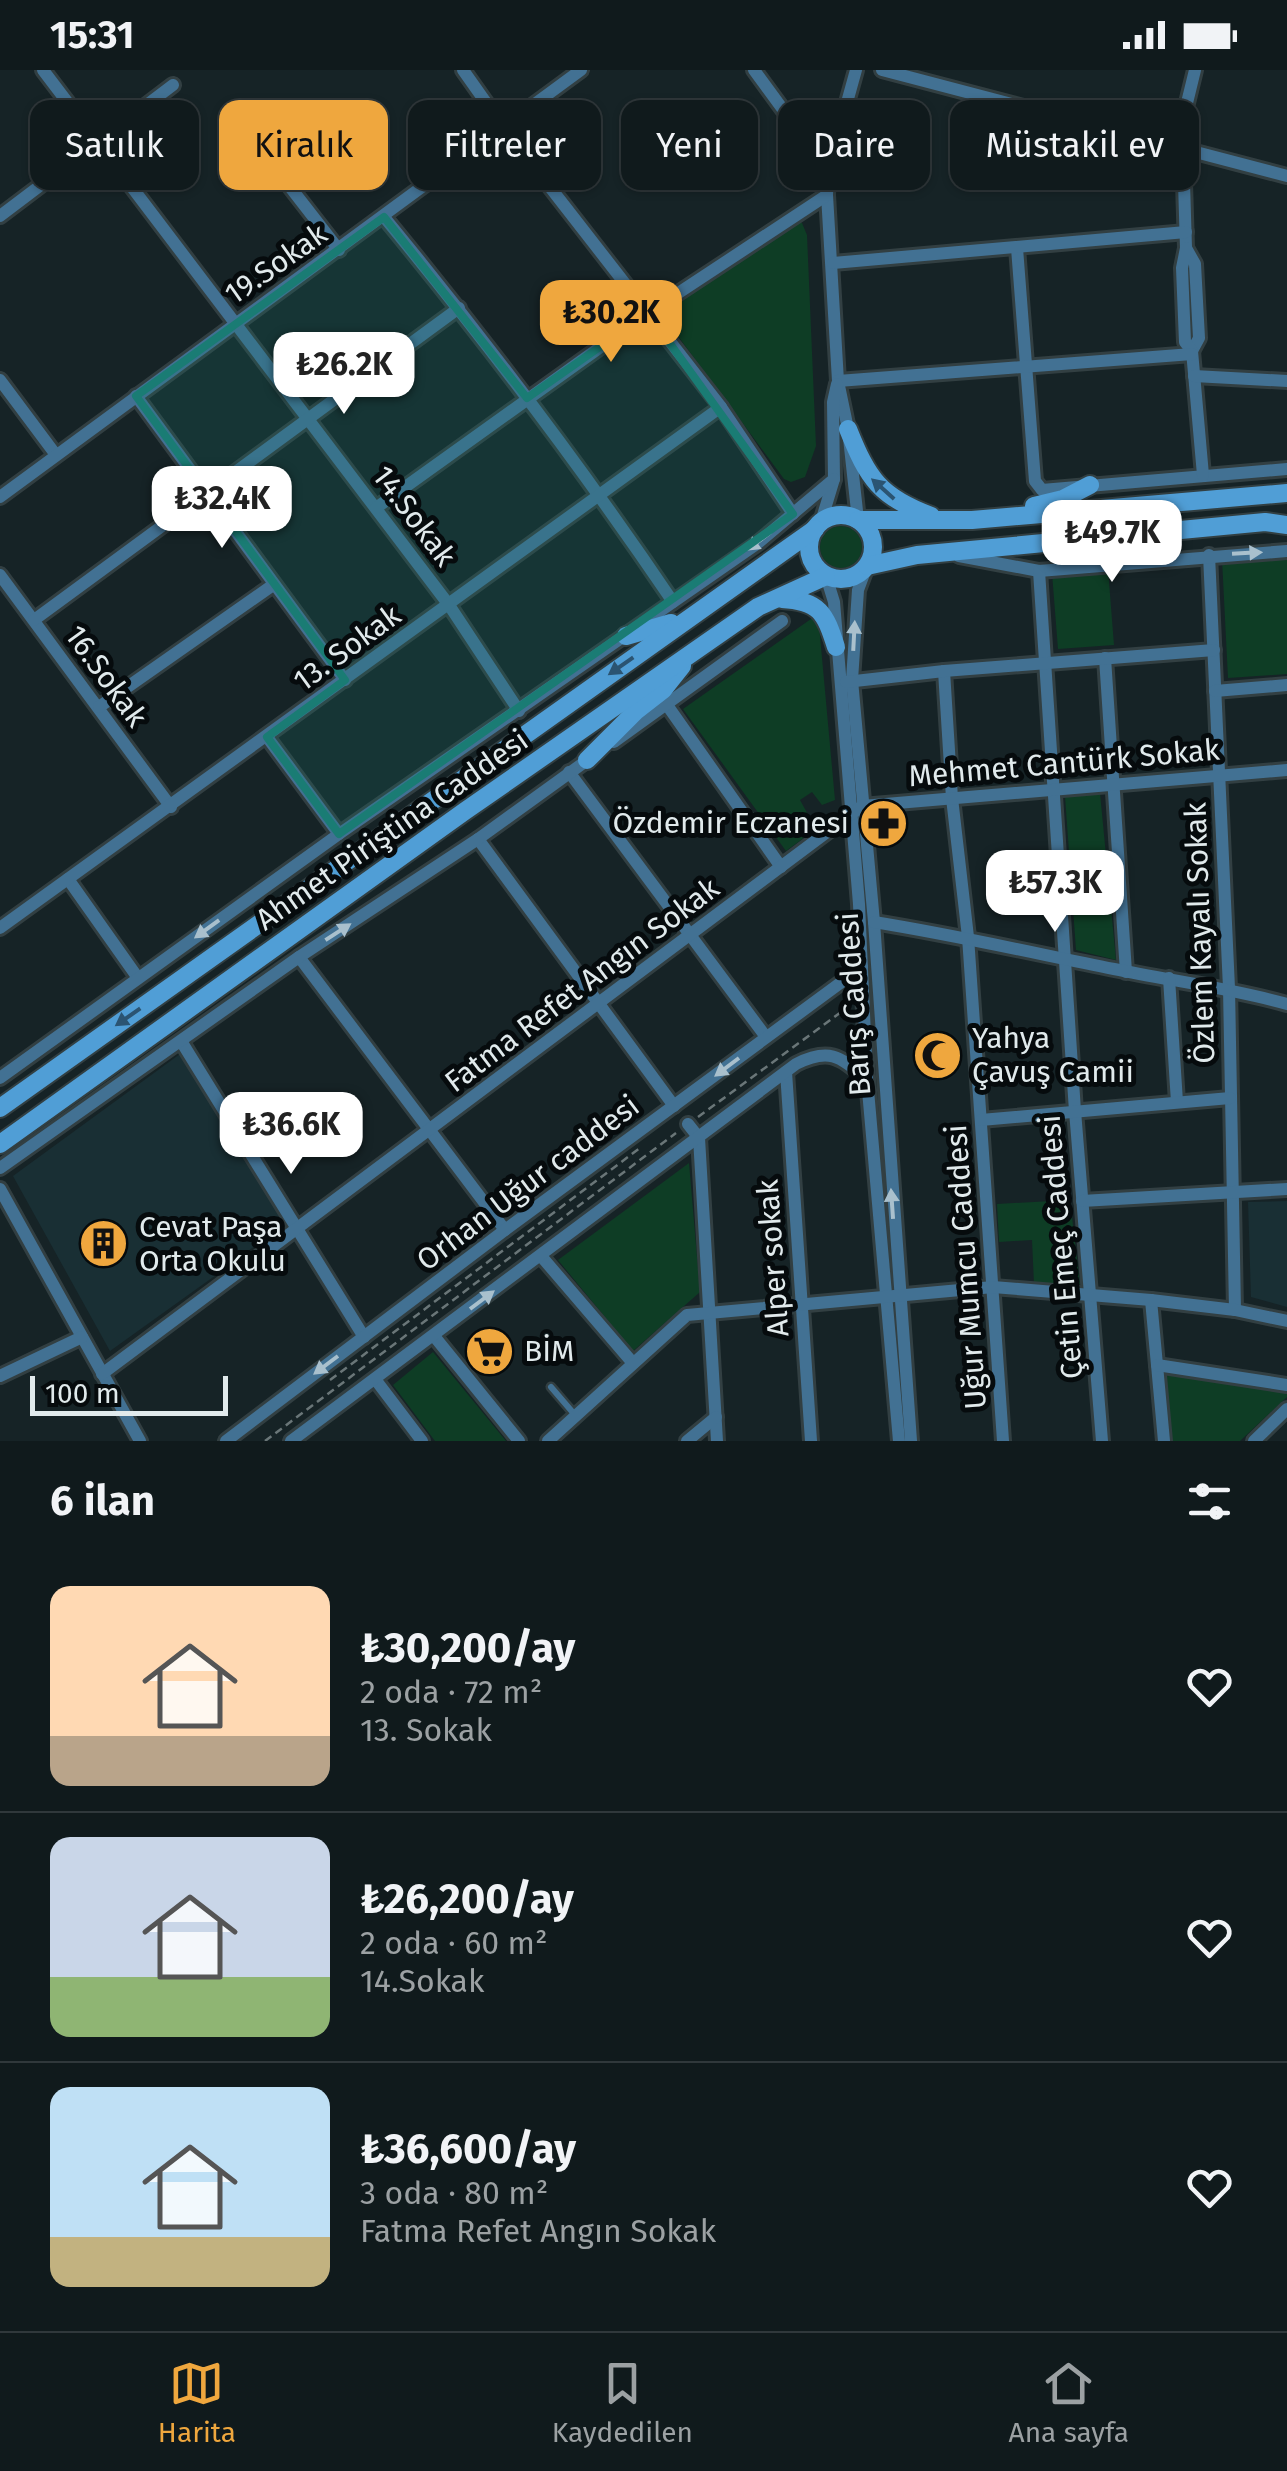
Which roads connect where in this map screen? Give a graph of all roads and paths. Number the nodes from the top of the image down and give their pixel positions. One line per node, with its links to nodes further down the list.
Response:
1 (43, 70): 9 (street, 14.Sokak)
2 (463, 70): 11 (street)
3 (581, 70): 12 (street, 19.Sokak)
4 (754, 70): 16 (street)
5 (856, 70): 13 (street)
6 (882, 70): 14 (street)
7 (1195, 70): 15 (street)
8 (173, 85): 10 (street)
9 (66, 100)
10 (153, 100)
11 (484, 100)
12 (541, 100)
13 (848, 100)
14 (995, 100)
15 (1189, 100)
16 (778, 103)
17 (1199, 154): 18 (street)
18 (1287, 176)
19 (34, 190): 27 (street)
20 (133, 190): 35 (street, 14.Sokak)
21 (293, 190): 31 (street)
22 (419, 190): 28 (street, 19.Sokak)
23 (552, 190): 34 (street)
24 (827, 190): 26 (street)
25 (1183, 190): 29 (street)
26 (827, 195): 32 (street); 34 (street)
27 (0, 216)
28 (384, 216): 31 (street, 19.Sokak); 33 (street)
29 (1186, 232): 30 (street); 36 (street)
30 (1017, 248): 32 (street); 37 (street)
31 (339, 250): 35 (street, 19.Sokak)
32 (833, 262): 40 (street)
33 (459, 308): 43 (street); 45 (street)
34 (648, 313): 43 (street); 44 (street)
35 (234, 324): 42 (street, 19.Sokak); 45 (street, 14.Sokak)
36 (1192, 353): 37 (street); 38 (street)
37 (1027, 368): 40 (street); 51 (street)
38 (1194, 376): 41 (street); 49 (street)
39 (0, 380): 47 (street)
40 (838, 382): 46 (street); 50 (street)
41 (1287, 382)
42 (136, 396): 47 (street, 19.Sokak); 52 (street)
43 (527, 398): 54 (street); 56 (street)
44 (721, 407): 54 (street, 13. Sokak); 57 (street)
45 (308, 417): 52 (street); 56 (street, 14.Sokak)
46 (848, 429): 59 (street); 60 (street, one-way to 46)
47 (56, 456): 55 (street, 19.Sokak)
48 (1287, 469): 49 (street)
49 (1203, 475): 51 (street)
50 (834, 479): 57 (street); 61 (street)
51 (1090, 485): 58 (street)
52 (206, 492): 70 (street); 75 (street)
53 (1287, 493): 58 (street)
54 (601, 495): 72 (street); 73 (street, 13. Sokak)
55 (0, 497)
56 (376, 508): 73 (street, 14.Sokak)
57 (792, 514): 72 (street, one-way to 72)
58 (995, 518): 60 (street)
59 (858, 520): 60 (street); 61 (street); 66 (street)
60 (946, 521)
61 (818, 525): 69 (street); 74 (street, Ahmet Piriştina Caddesi)
62 (1287, 525): 64 (street)
63 (1287, 551): 65 (street, one-way to 63)
64 (942, 553): 66 (street); 67 (street)
65 (1209, 555): 67 (street); 79 (street, Özlem Kayalı Sokak)
66 (867, 566): 69 (street); 85 (street, Barış Caddesi, one-way to 66)
67 (1039, 570): 82 (street, Çetin Emeç Caddesi)
68 (0, 575): 75 (street, 16.Sokak)
69 (826, 576): 71 (street, Ahmet Piriştina Caddesi); 78 (street, Barış Caddesi)
70 (273, 585): 84 (street); 89 (street)
71 (776, 598): 78 (street); 80 (street, Ahmet Piriştina Caddesi)
72 (674, 602): 77 (street)
73 (449, 606): 84 (street, 13. Sokak); 90 (street, 14.Sokak)
74 (694, 614): 77 (street); 128 (street, Ahmet Piriştina Caddesi, one-way to 128)
75 (34, 620): 89 (street, 16.Sokak)
76 (782, 621): 88 (street)
77 (626, 636): 90 (street)
78 (836, 647): 85 (street, Barış Caddesi)
79 (1214, 650): 81 (street); 87 (street, Özlem Kayalı Sokak)
80 (692, 653): 92 (street); 134 (street, Ahmet Piriştina Caddesi)
81 (1105, 658): 82 (street); 96 (street)
82 (1046, 662): 83 (street); 97 (street, Çetin Emeç Caddesi)
83 (944, 671): 85 (street); 98 (street, Uğur Mumcu Caddesi)
84 (344, 680): 91 (street, 13. Sokak)
85 (846, 682): 100 (street, Barış Caddesi); 101 (street, Barış Caddesi)
86 (1287, 685): 87 (street)
87 (1215, 691): 95 (street, Özlem Kayalı Sokak)
88 (667, 705): 92 (street); 104 (street)
89 (98, 707): 99 (street, 16.Sokak)
90 (519, 711): 102 (street)
91 (267, 737): 99 (street, 13. Sokak); 102 (street)
92 (587, 760): 94 (street)
93 (1287, 770): 95 (street, Mehmet Cantürk Sokak)
94 (569, 772): 103 (street); 108 (street)
95 (1220, 775): 96 (street, Mehmet Cantürk Sokak); 116 (street, Özlem Kayalı Sokak)
96 (1113, 784): 97 (street, Mehmet Cantürk Sokak); 113 (street)
97 (1054, 788): 98 (street, Mehmet Cantürk Sokak); 111 (street, Çetin Emeç Caddesi)
98 (952, 798): 100 (street, Mehmet Cantürk Sokak); 109 (street, Uğur Mumcu Caddesi)
99 (171, 806): 105 (street, 13. Sokak)
100 (862, 806): 101 (street); 106 (street, Barış Caddesi)
101 (850, 817): 104 (street, Fatma Refet Angın Sokak); 112 (street, Barış Caddesi)
102 (339, 834): 114 (street, one-way to 114)
103 (478, 839): 110 (street, one-way to 103); 118 (street)
104 (781, 867): 108 (street, Fatma Refet Angın Sokak)
105 (68, 879): 107 (street, 13. Sokak); 114 (street)
106 (874, 922): 109 (street); 148 (street, Barış Caddesi, one-way to 106)
107 (0, 928)
108 (692, 935): 118 (street, Fatma Refet Angın Sokak); 120 (street)
109 (968, 937): 111 (street); 130 (street, Uğur Mumcu Caddesi)
110 (299, 957): 121 (street); 132 (street)
111 (1064, 960): 113 (street); 129 (street, Çetin Emeç Caddesi)
112 (862, 967): 120 (street, Orhan Uğur caddesi); 124 (street, Barış Caddesi)
113 (1126, 972): 115 (street)
114 (138, 978): 123 (street)
115 (1169, 978): 116 (street); 126 (street)
116 (1229, 988): 119 (street); 125 (street, Özlem Kayalı Sokak)
117 (846, 994): 131 (path)
118 (600, 1003): 127 (street); 132 (street, Fatma Refet Angın Sokak)
119 (1287, 1004)
120 (766, 1037): 127 (street, Orhan Uğur caddesi, one-way to 127)
121 (181, 1040): 136 (street); 143 (street)
122 (786, 1072): 124 (street); 133 (street); 150 (street, Alper sokak)
123 (0, 1078)
124 (867, 1079): 148 (street, Barış Caddesi)
125 (1230, 1098): 126 (street); 139 (street, Özlem Kayalı Sokak)
126 (1177, 1102): 129 (street)
127 (674, 1106): 144 (street, Orhan Uğur caddesi)
128 (0, 1108)
129 (1074, 1111): 130 (street); 140 (street, Çetin Emeç Caddesi)
130 (981, 1120): 146 (street, Uğur Mumcu Caddesi)
131 (688, 1124): 133 (street); 141 (path)
132 (430, 1130): 143 (street, Fatma Refet Angın Sokak); 144 (street)
133 (699, 1138): 142 (street); 152 (street)
134 (0, 1144)
135 (641, 1148): 162 (path)
136 (0, 1168)
137 (0, 1189): 155 (street)
138 (1287, 1189): 139 (street)
139 (1234, 1190): 140 (street); 151 (street, Özlem Kayalı Sokak)
140 (1082, 1200): 147 (street, Çetin Emeç Caddesi)
141 (577, 1206): 142 (street); 171 (path)
142 (590, 1220): 145 (street)
143 (298, 1229): 156 (street); 159 (street, Fatma Refet Angın Sokak)
144 (505, 1230): 156 (street, Orhan Uğur caddesi)
145 (541, 1256): 154 (street, one-way to 145); 157 (street)
146 (993, 1288): 147 (street); 148 (street); 181 (street, Uğur Mumcu Caddesi)
147 (1090, 1294): 149 (street); 182 (street, Çetin Emeç Caddesi)
148 (892, 1295): 150 (street); 179 (street, Barış Caddesi); 180 (street, Barış Caddesi)
149 (1151, 1300): 151 (street); 158 (street)
150 (800, 1306): 152 (street); 178 (street, Alper sokak)
151 (1236, 1310): 153 (street)
152 (711, 1312): 157 (street); 167 (street)
153 (1287, 1321)
154 (434, 1336): 161 (street); 174 (street)
155 (82, 1337): 159 (street); 160 (street)
156 (364, 1337): 170 (street, Orhan Uğur caddesi, one-way to 170)
157 (632, 1362): 166 (street)
158 (1157, 1365): 163 (street); 183 (street)
159 (102, 1374): 169 (street)
160 (0, 1376)
161 (375, 1379): 172 (street); 173 (street)
162 (327, 1382)
163 (1287, 1385)
164 (551, 1387): 166 (lane)
165 (1287, 1409): 168 (street)
166 (575, 1416): 175 (street)
167 (716, 1417): 176 (street); 177 (street)
168 (1259, 1439)
169 (140, 1441)
170 (226, 1441)
171 (264, 1441)
172 (291, 1441)
173 (422, 1441)
174 (520, 1441)
175 (548, 1441)
176 (687, 1441)
177 (717, 1441)
178 (811, 1441)
179 (899, 1441)
180 (911, 1441)
181 (1004, 1441)
182 (1102, 1441)
183 (1164, 1441)

